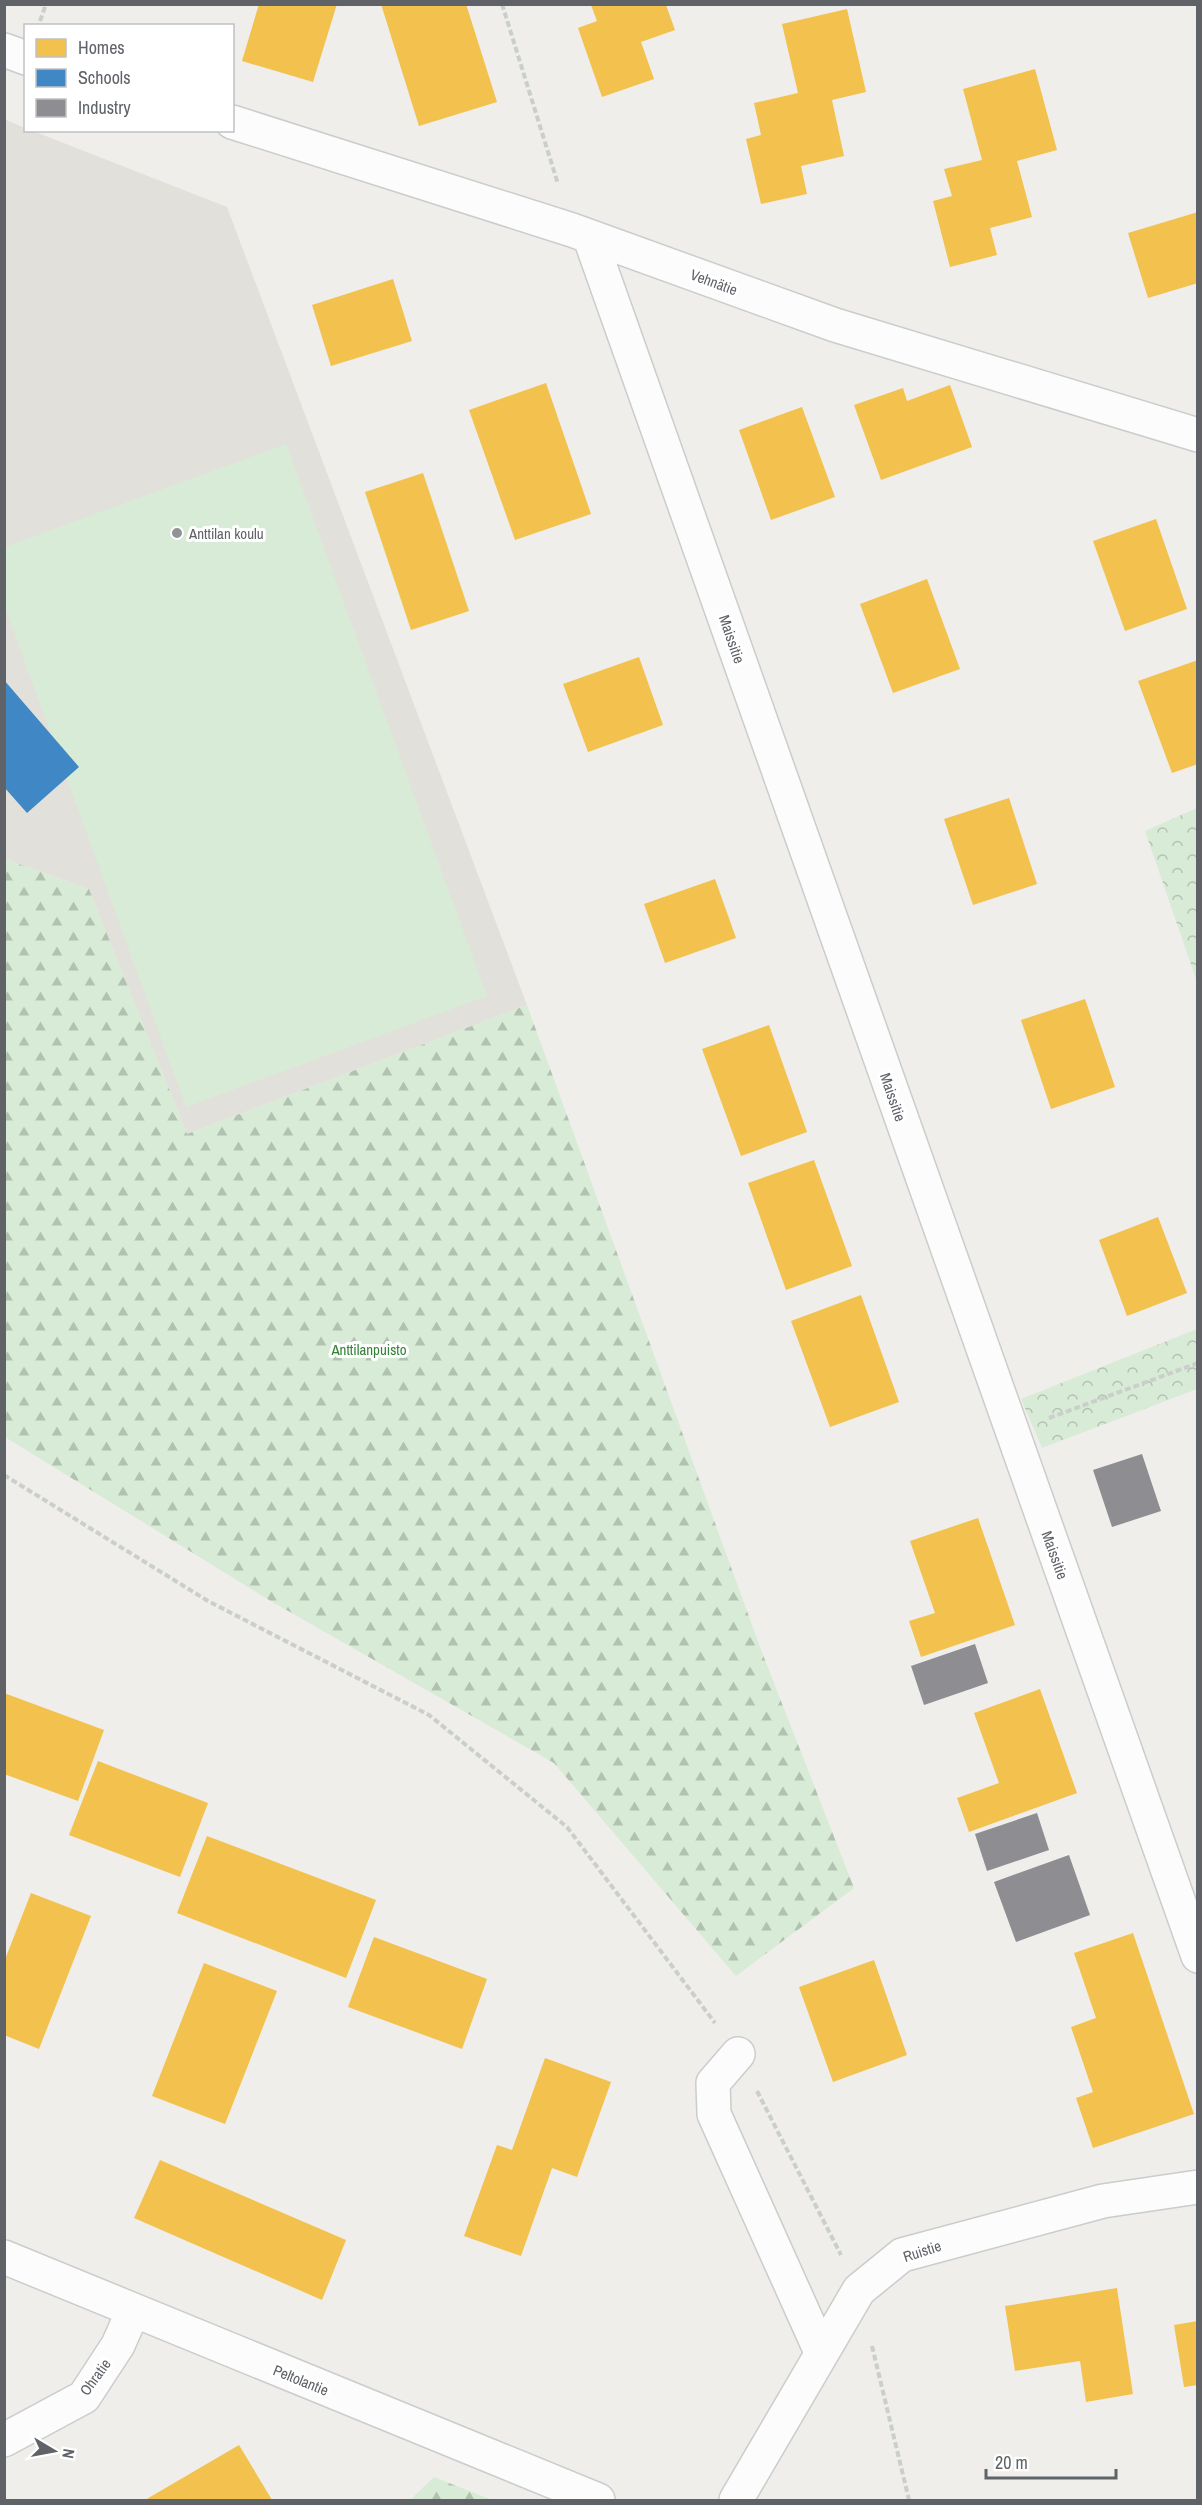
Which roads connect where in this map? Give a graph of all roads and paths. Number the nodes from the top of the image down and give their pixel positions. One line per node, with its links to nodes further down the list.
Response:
1 (46, 4): 3 (path)
2 (502, 4): 7 (path)
3 (39, 24)
4 (4, 50): 5 (street)
5 (24, 56)
6 (234, 123): 7 (street, Vehnätie)
7 (581, 234): 8 (street, Vehnätie); 10 (street, Maissitie)
8 (1197, 435)
9 (1197, 1364): 10 (path)
10 (1011, 1431): 12 (street, Maissitie)
11 (4, 1475): 13 (path)
12 (1197, 1956)
13 (738, 2054): 16 (path); 18 (street)
14 (1197, 2187): 16 (street, Ruistie)
15 (4, 2257): 17 (street, Peltolantie)
16 (859, 2290): 18 (street, Ruistie); 22 (path)
17 (133, 2311): 19 (street, Ohratie); 20 (street, Peltolantie)
18 (821, 2352): 21 (street, Ruistie)
19 (4, 2440)
20 (598, 2500)
21 (736, 2500)
22 (909, 2500)

